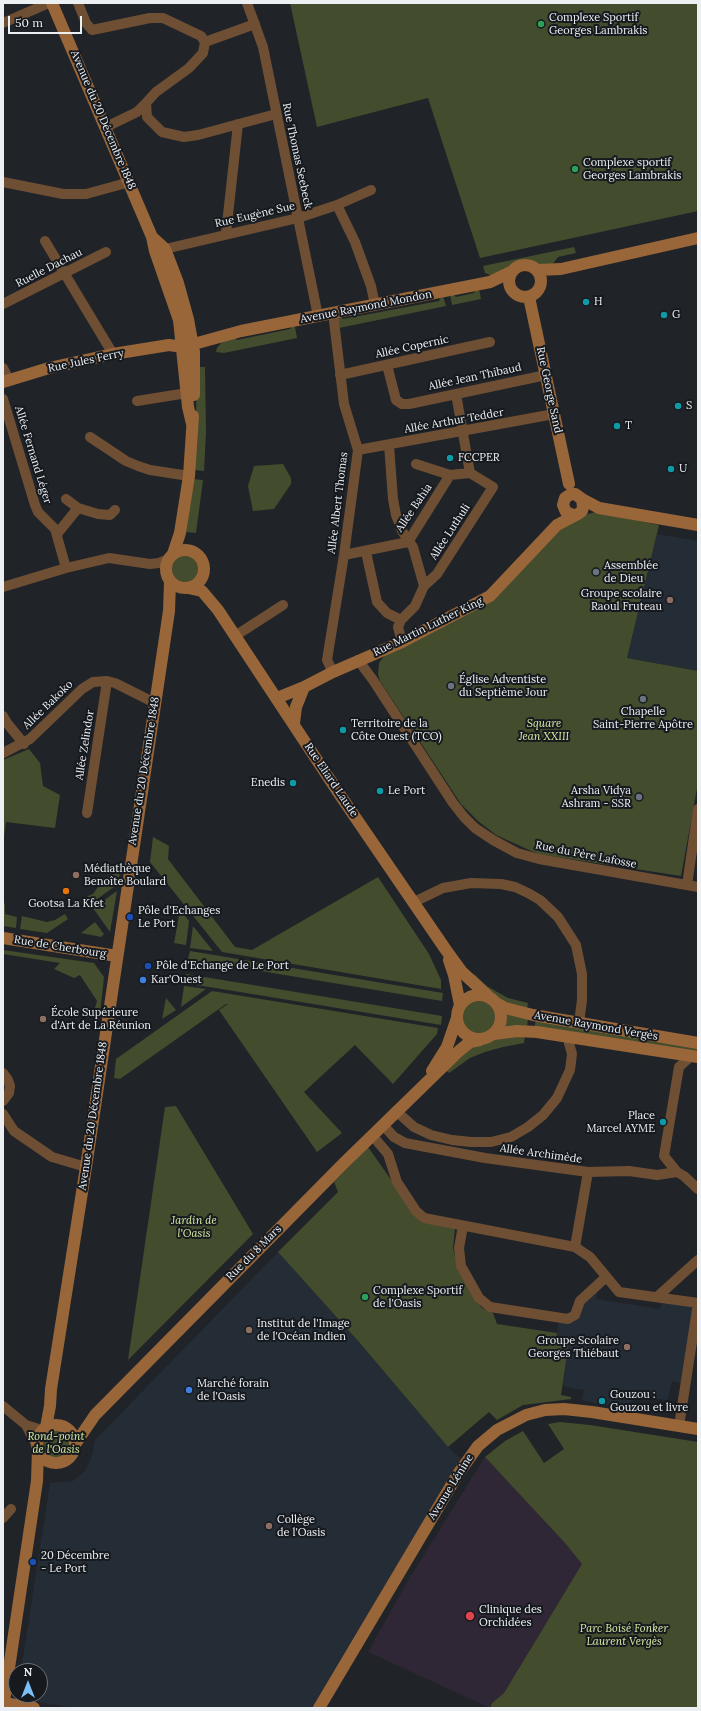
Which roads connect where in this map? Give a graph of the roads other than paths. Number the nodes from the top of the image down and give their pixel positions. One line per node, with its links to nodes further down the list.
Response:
1 (50, 3): 4 (street); 10 (main road, Avenue du 20 Décembre 1848)
2 (78, 3): 6 (street)
3 (247, 3): 5 (street, Rue Thomas Seebeck)
4 (3, 23)
5 (255, 24): 6 (street); 8 (street, Rue Thomas Seebeck)
6 (205, 42): 7 (street)
7 (146, 103): 9 (street); 10 (street)
8 (276, 114): 9 (street); 15 (street, Rue Thomas Seebeck)
9 (238, 124): 16 (street)
10 (106, 127): 12 (main road, Avenue du 20 Décembre 1848)
11 (3, 182): 12 (street)
12 (130, 182): 17 (main road, Avenue du 20 Décembre 1848)
13 (371, 190): 14 (street, Rue Eugène Sue)
14 (337, 205): 15 (street, Rue Eugène Sue); 31 (street)
15 (298, 218): 16 (street, Rue Eugène Sue); 33 (street, Rue Thomas Seebeck)
16 (226, 233): 20 (street, Rue Eugène Sue)
17 (152, 237): 20 (main road, Avenue du 20 Décembre 1848); 34 (main road, Avenue du 20 Décembre 1848)
18 (698, 238): 22 (main road)
19 (45, 242): 25 (street)
20 (165, 249): 34 (main road, Avenue du 20 Décembre 1848)
21 (106, 252): 25 (street, Ruelle Dachau)
22 (561, 269): 23 (main road); 27 (main road)
23 (537, 270): 24 (main road); 27 (main road)
24 (513, 271): 26 (main road, Avenue Raymond Mondon); 28 (main road)
25 (66, 274): 30 (street, Ruelle Dachau); 37 (street)
26 (490, 282): 28 (main road, Avenue Raymond Mondon); 31 (main road, Avenue Raymond Mondon)
27 (541, 284): 29 (main road)
28 (512, 290): 29 (main road)
29 (529, 297): 41 (main road, Rue George Sand)
30 (3, 304)
31 (375, 305): 32 (main road, Avenue Raymond Mondon)
32 (333, 313): 33 (main road, Avenue Raymond Mondon); 40 (street, Allée Albert Thomas)
33 (318, 316): 34 (main road, Avenue Raymond Mondon)
34 (187, 340): 36 (main road, Avenue Raymond Mondon); 43 (main road, Avenue du 20 Décembre 1848); 48 (main road, Avenue du 20 Décembre 1848)
35 (490, 342): 38 (street, Allée Copernic)
36 (170, 345): 37 (main road, Rue Jules Ferry)
37 (113, 354): 42 (main road, Rue Jules Ferry)
38 (388, 365): 40 (street, Allée Copernic); 44 (street, Allée Jean Thibaud)
39 (3, 368): 42 (street)
40 (340, 375): 52 (street, Allée Albert Thomas)
41 (546, 375): 44 (street, Allée Jean Thibaud); 47 (main road, Rue George Sand)
42 (6, 381)
43 (187, 393): 46 (street); 48 (main road, Avenue du 20 Décembre 1848)
44 (456, 394): 49 (street)
45 (3, 399): 66 (street, Allée Fernand Léger)
46 (137, 401)
47 (554, 414): 49 (street, Allée Arthur Tedder); 57 (main road, Rue George Sand)
48 (192, 424): 56 (main road, Avenue du 20 Décembre 1848)
49 (463, 431): 51 (street, Allée Arthur Tedder); 54 (street)
50 (90, 438): 56 (street)
51 (389, 445): 52 (street, Allée Arthur Tedder); 67 (street)
52 (358, 450): 70 (street, Allée Albert Thomas)
53 (416, 464): 55 (street)
54 (470, 473): 55 (street); 76 (street, Allée Luthuli)
55 (450, 475): 67 (street, Allée Bahia)
56 (189, 476): 65 (main road, Avenue du 20 Décembre 1848)
57 (569, 484): 59 (main road, Rue Martin Luther King); 60 (main road)
58 (66, 499): 61 (street, Allée Fernand Léger)
59 (564, 502): 60 (main road); 60 (main road); 63 (main road, Rue Martin Luther King)
60 (579, 505): 63 (main road, Rue Martin Luther King); 64 (main road)
61 (78, 508): 62 (street, Allée Fernand Léger); 66 (street)
62 (115, 510)
63 (557, 524): 83 (main road, Rue Martin Luther King)
64 (698, 525)
65 (180, 533): 68 (main road); 71 (main road, Avenue du 20 Décembre 1848)
66 (57, 534): 72 (street, Allée Fernand Léger)
67 (408, 542): 69 (street, Allée Bahia); 76 (street)
68 (191, 551): 71 (main road); 73 (main road)
69 (366, 552): 70 (street, Allée Bahia); 81 (street)
70 (344, 555): 85 (street, Allée Albert Thomas)
71 (167, 559): 72 (street); 74 (main road)
72 (66, 568): 75 (street)
73 (204, 569): 77 (main road); 79 (main road, Rue Eliard Laude)
74 (170, 582): 77 (main road); 80 (main road)
75 (3, 586)
76 (424, 586): 81 (street)
77 (185, 588): 79 (main road, Rue Eliard Laude); 80 (main road)
78 (283, 605): 82 (street)
79 (218, 610): 82 (main road, Rue Eliard Laude)
80 (169, 611): 91 (main road, Avenue du 20 Décembre 1848)
81 (401, 620): 83 (street)
82 (235, 636): 86 (main road, Rue Eliard Laude)
83 (402, 642): 84 (main road, Rue Martin Luther King)
84 (358, 660): 85 (main road, Rue Martin Luther King); 98 (street, Rue du Père Lafosse)
85 (333, 672): 89 (main road, Rue Martin Luther King)
86 (264, 679): 88 (main road); 90 (main road, Rue Eliard Laude)
87 (107, 681): 91 (street); 94 (street, Allée Bakoko); 97 (street, Allée Zelindor)
88 (291, 687): 89 (main road); 90 (main road)
89 (304, 687): 90 (main road, Rue Martin Luther King); 93 (main road)
90 (277, 697): 93 (main road, Rue Eliard Laude)
91 (154, 703): 103 (main road, Avenue du 20 Décembre 1848)
92 (3, 716): 94 (street)
93 (294, 723): 100 (main road, Rue Eliard Laude)
94 (24, 744): 95 (street, Allée Bakoko)
95 (3, 753)
96 (698, 809): 98 (street)
97 (87, 813)
98 (687, 885): 99 (street, Rue du Père Lafosse)
99 (698, 887)
100 (414, 902): 102 (main road, Rue Eliard Laude); 107 (street)
101 (3, 938): 103 (main road, Rue de Cherbourg)
102 (446, 950): 104 (main road, Rue Eliard Laude); 105 (main road, Rue Eliard Laude)
103 (117, 956): 122 (main road, Avenue du 20 Décembre 1848)
104 (492, 1000): 105 (main road); 107 (main road, Avenue Raymond Vergès); 108 (main road)
105 (460, 1005): 106 (main road)
106 (457, 1018): 110 (main road); 116 (main road, Rue du 8 Mars)
107 (579, 1023): 111 (main road, Avenue Raymond Vergès)
108 (494, 1034): 109 (main road, Avenue Raymond Vergès); 110 (main road)
109 (567, 1036): 112 (main road, Avenue Raymond Vergès); 118 (street)
110 (480, 1040): 116 (main road, Rue du 8 Mars)
111 (698, 1043)
112 (667, 1052): 113 (main road, Avenue Raymond Vergès); 114 (street)
113 (694, 1057): 114 (street)
114 (678, 1066): 124 (street)
115 (3, 1074): 117 (street)
116 (415, 1093): 118 (main road, Rue du 8 Mars)
117 (3, 1101)
118 (396, 1112): 120 (main road, Rue du 8 Mars)
119 (3, 1114): 122 (street)
120 (383, 1125): 121 (main road, Rue du 8 Mars); 123 (street, Allée Archimède)
121 (372, 1135): 126 (street); 133 (main road, Rue du 8 Mars)
122 (86, 1167): 136 (main road, Avenue du 20 Décembre 1848)
123 (588, 1172): 124 (street, Allée Archimède); 127 (street)
124 (677, 1172): 125 (street)
125 (698, 1188)
126 (463, 1226): 127 (street); 129 (street)
127 (575, 1247): 129 (street)
128 (698, 1260): 130 (street)
129 (606, 1277): 130 (street)
130 (657, 1297): 131 (street)
131 (698, 1303): 135 (street)
132 (3, 1406): 134 (street)
133 (95, 1415): 136 (main road, Rue du 8 Mars); 138 (main road, Rue du 8 Mars)
134 (26, 1424): 136 (street); 139 (street)
135 (678, 1426): 137 (main road, Avenue Lénine); 146 (main road, Avenue Lénine)
136 (53, 1427): 138 (main road); 139 (main road)
137 (698, 1429)
138 (76, 1443): 140 (main road)
139 (37, 1448): 140 (main road); 141 (main road)
140 (54, 1463): 141 (main road)
141 (36, 1481): 144 (main road)
142 (11, 1509): 143 (street)
143 (3, 1518)
144 (4, 1706): 145 (main road)
145 (34, 1708)
146 (319, 1708)

